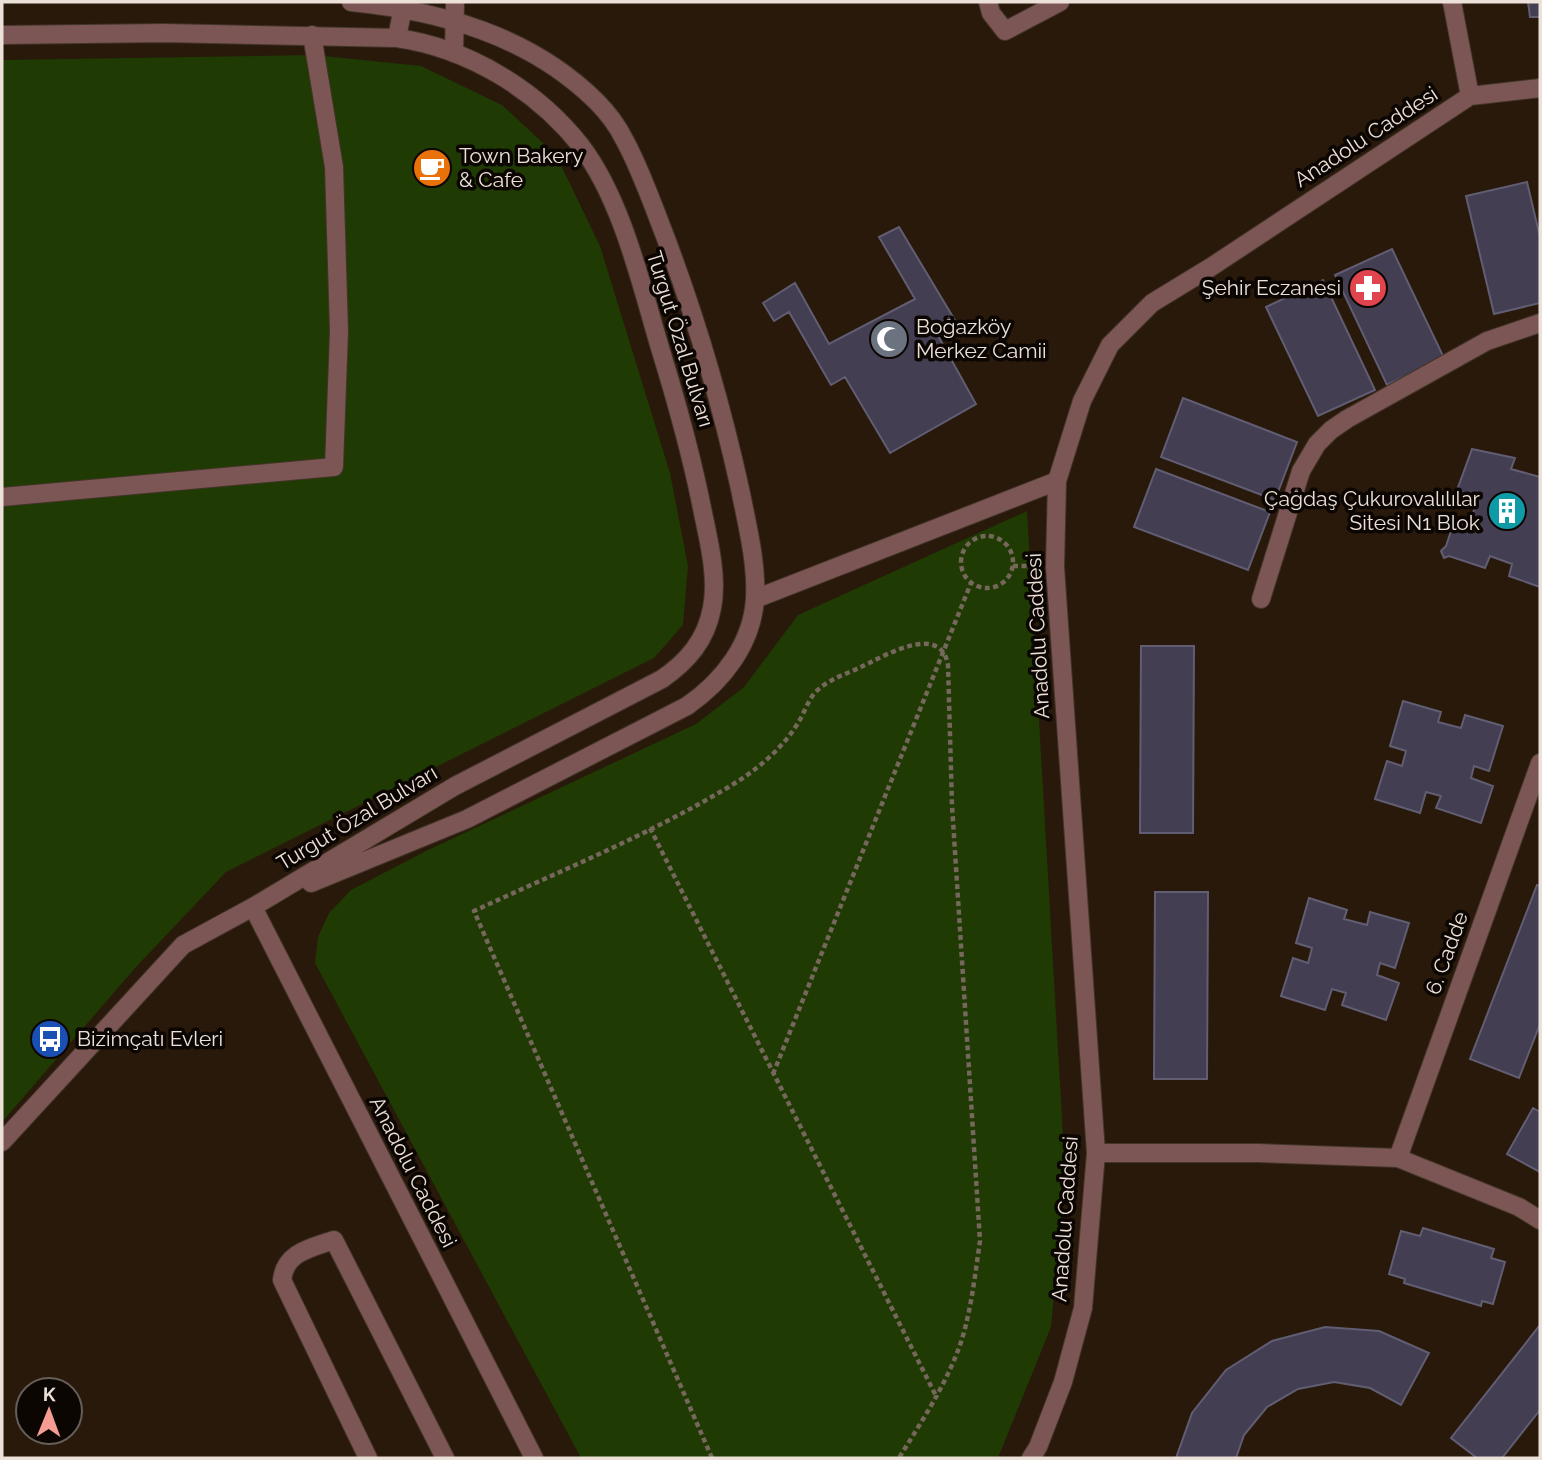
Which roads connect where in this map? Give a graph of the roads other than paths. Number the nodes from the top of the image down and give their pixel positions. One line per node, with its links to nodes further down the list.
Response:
1 (351, 2): 6 (street, Turgut Özal Bulvarı)
2 (456, 2): 7 (street)
3 (988, 2): 4 (street)
4 (1060, 2)
5 (1452, 2): 13 (street, Anadolu Caddesi)
6 (403, 5): 7 (street, Turgut Özal Bulvarı); 10 (street)
7 (455, 22): 11 (street); 17 (street, Turgut Özal Bulvarı)
8 (2, 35): 9 (street, Turgut Özal Bulvarı)
9 (312, 35): 10 (street, Turgut Özal Bulvarı); 16 (street)
10 (397, 38): 11 (street, Turgut Özal Bulvarı)
11 (454, 53): 20 (street, Turgut Özal Bulvarı)
12 (1540, 88): 13 (street)
13 (1470, 96): 15 (street, Anadolu Caddesi)
14 (1540, 323): 18 (street)
15 (1057, 481): 17 (street); 22 (street, Anadolu Caddesi)
16 (2, 498)
17 (755, 599): 20 (street, Turgut Özal Bulvarı)
18 (1261, 599)
19 (1540, 763): 23 (street, 6. Cadde)
20 (253, 907): 21 (street, Turgut Özal Bulvarı); 27 (street, Anadolu Caddesi)
21 (2, 1142)
22 (1096, 1153): 23 (street); 28 (street, Anadolu Caddesi)
23 (1398, 1158): 24 (street)
24 (1540, 1220)
25 (368, 1458): 26 (street)
26 (446, 1458)
27 (534, 1458)
28 (1031, 1458)

